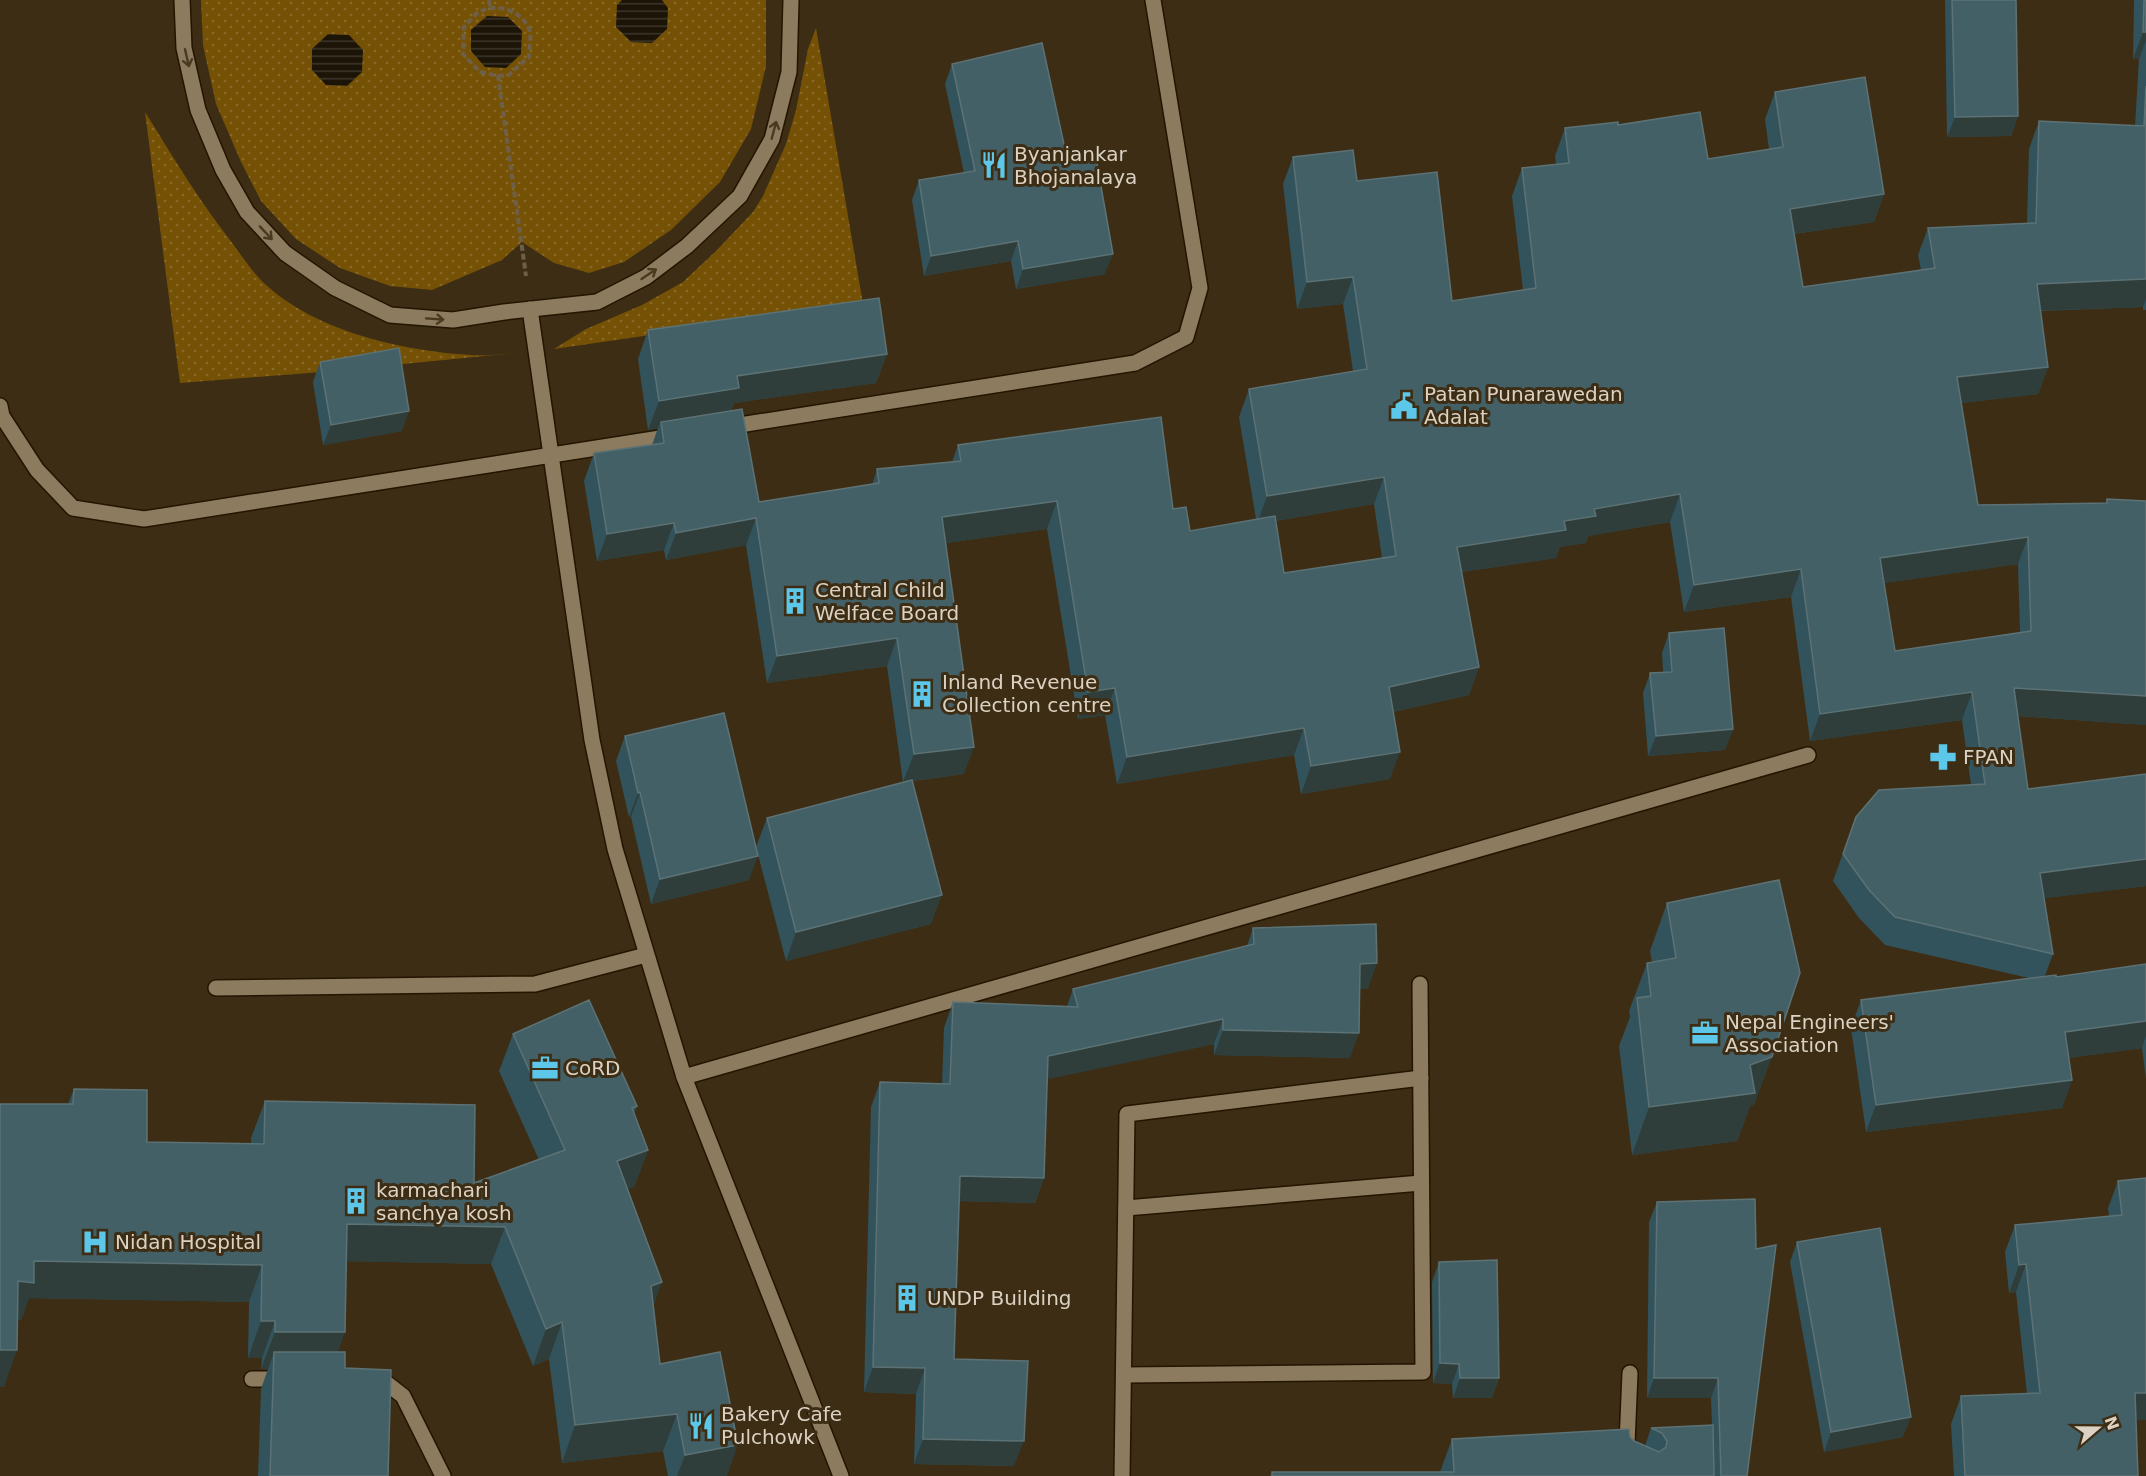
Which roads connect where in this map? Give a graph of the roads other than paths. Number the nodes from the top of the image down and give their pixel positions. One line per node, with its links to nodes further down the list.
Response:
1 (182, 0): 4 (street, one-way to 4)
2 (791, 0): 4 (street, one-way to 2)
3 (1154, 0): 6 (street)
4 (530, 309): 8 (street)
5 (0, 406): 8 (street)
6 (716, 429)
7 (693, 433): 8 (street)
8 (553, 455): 10 (street)
9 (1808, 755): 13 (street)
10 (646, 955): 12 (street); 13 (street)
11 (1420, 984): 14 (street)
12 (216, 988)
13 (684, 1077): 23 (street)
14 (1421, 1078): 15 (street); 16 (street)
15 (1421, 1183): 16 (street); 18 (street)
16 (1125, 1208): 18 (street)
17 (1630, 1373): 25 (street)
18 (1124, 1375): 24 (street)
19 (252, 1379): 20 (street)
20 (300, 1379)
21 (360, 1379): 22 (street)
22 (443, 1476)
23 (841, 1476)
24 (1122, 1476)
25 (1645, 1476)

